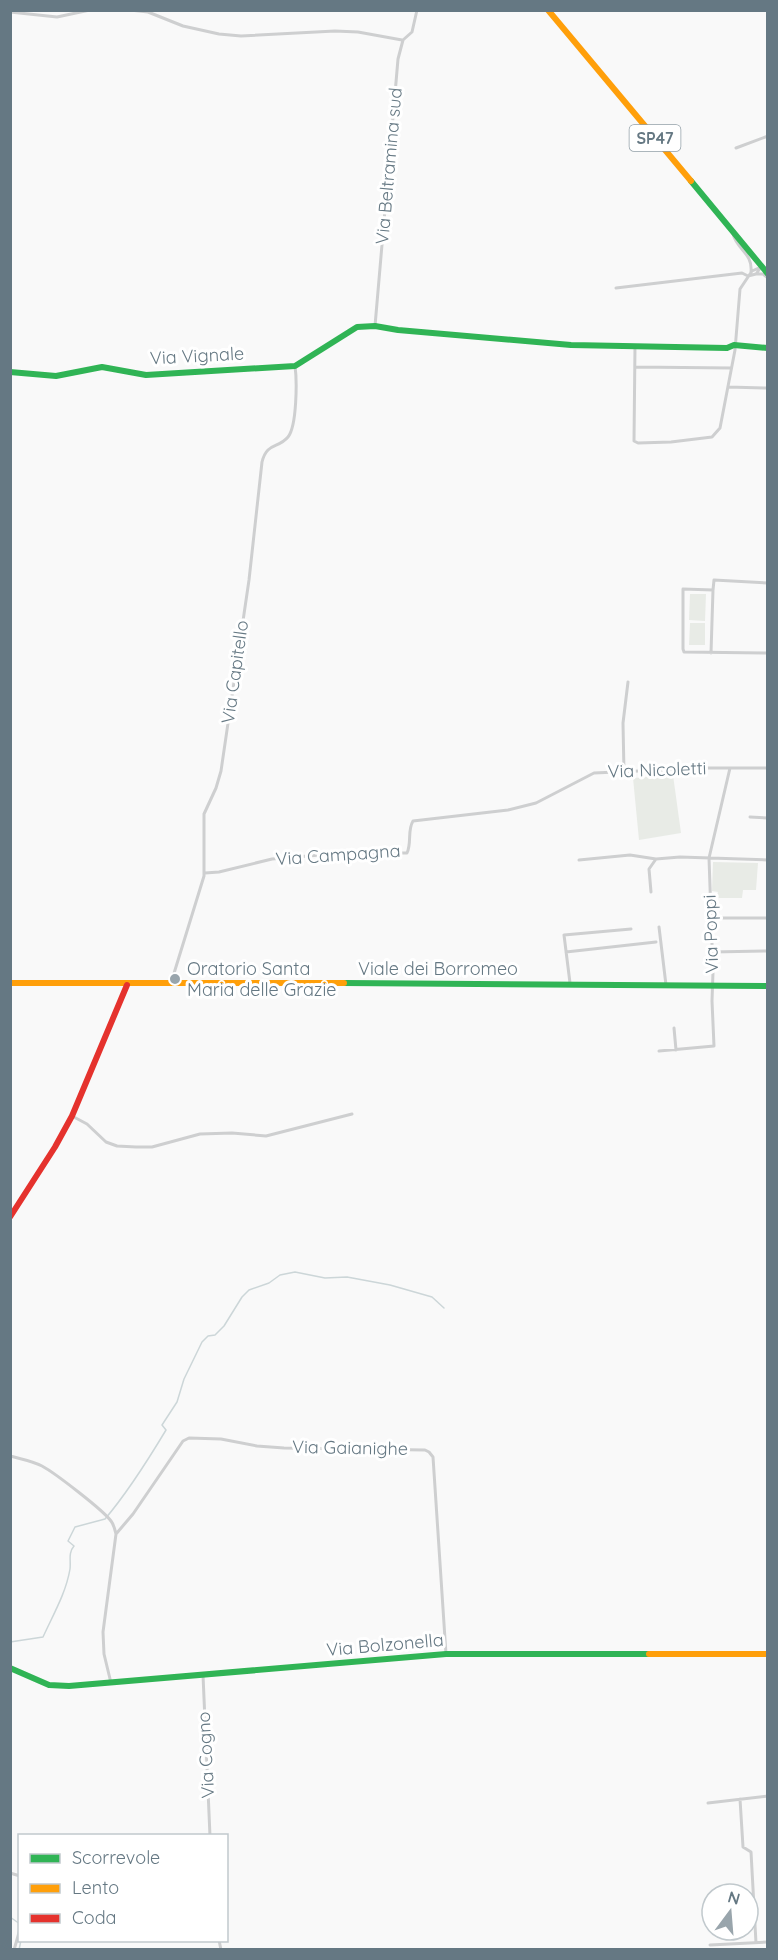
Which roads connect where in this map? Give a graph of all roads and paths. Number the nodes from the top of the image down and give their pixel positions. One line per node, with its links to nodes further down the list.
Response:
1 (90, 10): 5 (street)
2 (130, 10): 6 (street)
3 (417, 10): 6 (street, Via Beltramina sud)
4 (548, 10): 9 (street, SP47)
5 (10, 12)
6 (403, 40): 15 (street, Via Beltramina sud)
7 (768, 136): 8 (street)
8 (736, 148)
9 (733, 232): 10 (street, SP47); 11 (street)
10 (761, 267): 11 (street); 13 (street, SP47)
11 (753, 273): 12 (street); 13 (street)
12 (748, 276): 14 (street); 16 (street)
13 (768, 276)
14 (616, 288)
15 (375, 326): 17 (street); 19 (street, Via Vignale)
16 (734, 345): 17 (street); 18 (street); 21 (street)
17 (635, 346): 20 (street)
18 (768, 348)
19 (295, 366): 22 (street, Via Vignale); 40 (street, Via Capitello)
20 (635, 367): 21 (street); 23 (street)
21 (731, 368): 23 (street)
22 (10, 372)
23 (728, 387): 24 (street)
24 (766, 388)
25 (768, 583): 26 (street)
26 (713, 590): 27 (street); 27 (street)
27 (711, 653): 28 (street)
28 (768, 653)
29 (628, 682): 32 (street)
30 (730, 768): 31 (street, Via Nicoletti); 32 (street, Via Nicoletti); 36 (street, Via Poppi)
31 (768, 768)
32 (624, 772): 33 (street, Via Nicoletti)
33 (518, 807): 40 (street, Via Campagna)
34 (750, 817): 35 (street)
35 (768, 818)
36 (708, 858): 37 (street); 39 (street); 42 (street, Via Poppi)
37 (656, 859): 38 (street); 41 (street)
38 (579, 860)
39 (768, 860)
40 (205, 873): 51 (street, Via Capitello)
41 (651, 892)
42 (711, 918): 43 (street); 49 (street, Via Poppi)
43 (768, 918)
44 (659, 927): 55 (street)
45 (631, 929): 48 (street)
46 (656, 942): 48 (street)
47 (768, 951): 49 (street)
48 (566, 952): 52 (street)
49 (712, 952): 53 (street, Via Poppi)
50 (10, 983): 54 (street, Viale dei Borromeo)
51 (171, 984): 52 (street, Viale dei Borromeo); 54 (street, Viale dei Borromeo)
52 (570, 984): 55 (street, Viale dei Borromeo)
53 (712, 984): 55 (street, Viale dei Borromeo); 56 (street, Viale dei Borromeo); 58 (street, Via Poppi)
54 (127, 985): 61 (street)
55 (666, 985)
56 (768, 986)
57 (674, 1028): 58 (street)
58 (676, 1050): 59 (street, Via Poppi)
59 (659, 1051)
60 (352, 1114): 61 (street)
61 (72, 1116): 62 (street)
62 (10, 1217)
63 (10, 1456): 64 (street)
64 (116, 1534): 65 (street, Via Gaianighe); 69 (street)
65 (446, 1654): 66 (street, Via Bolzonella); 68 (street, Via Bolzonella)
66 (768, 1654)
67 (10, 1668): 69 (street, Via Bolzonella)
68 (203, 1675): 69 (street, Via Bolzonella); 73 (street, Via Cogno)
69 (111, 1683)
70 (768, 1796): 71 (street)
71 (740, 1799): 72 (street); 75 (street)
72 (708, 1803)
73 (210, 1834)
74 (768, 1942): 75 (street)
75 (756, 1943): 76 (street)
76 (710, 1945)

